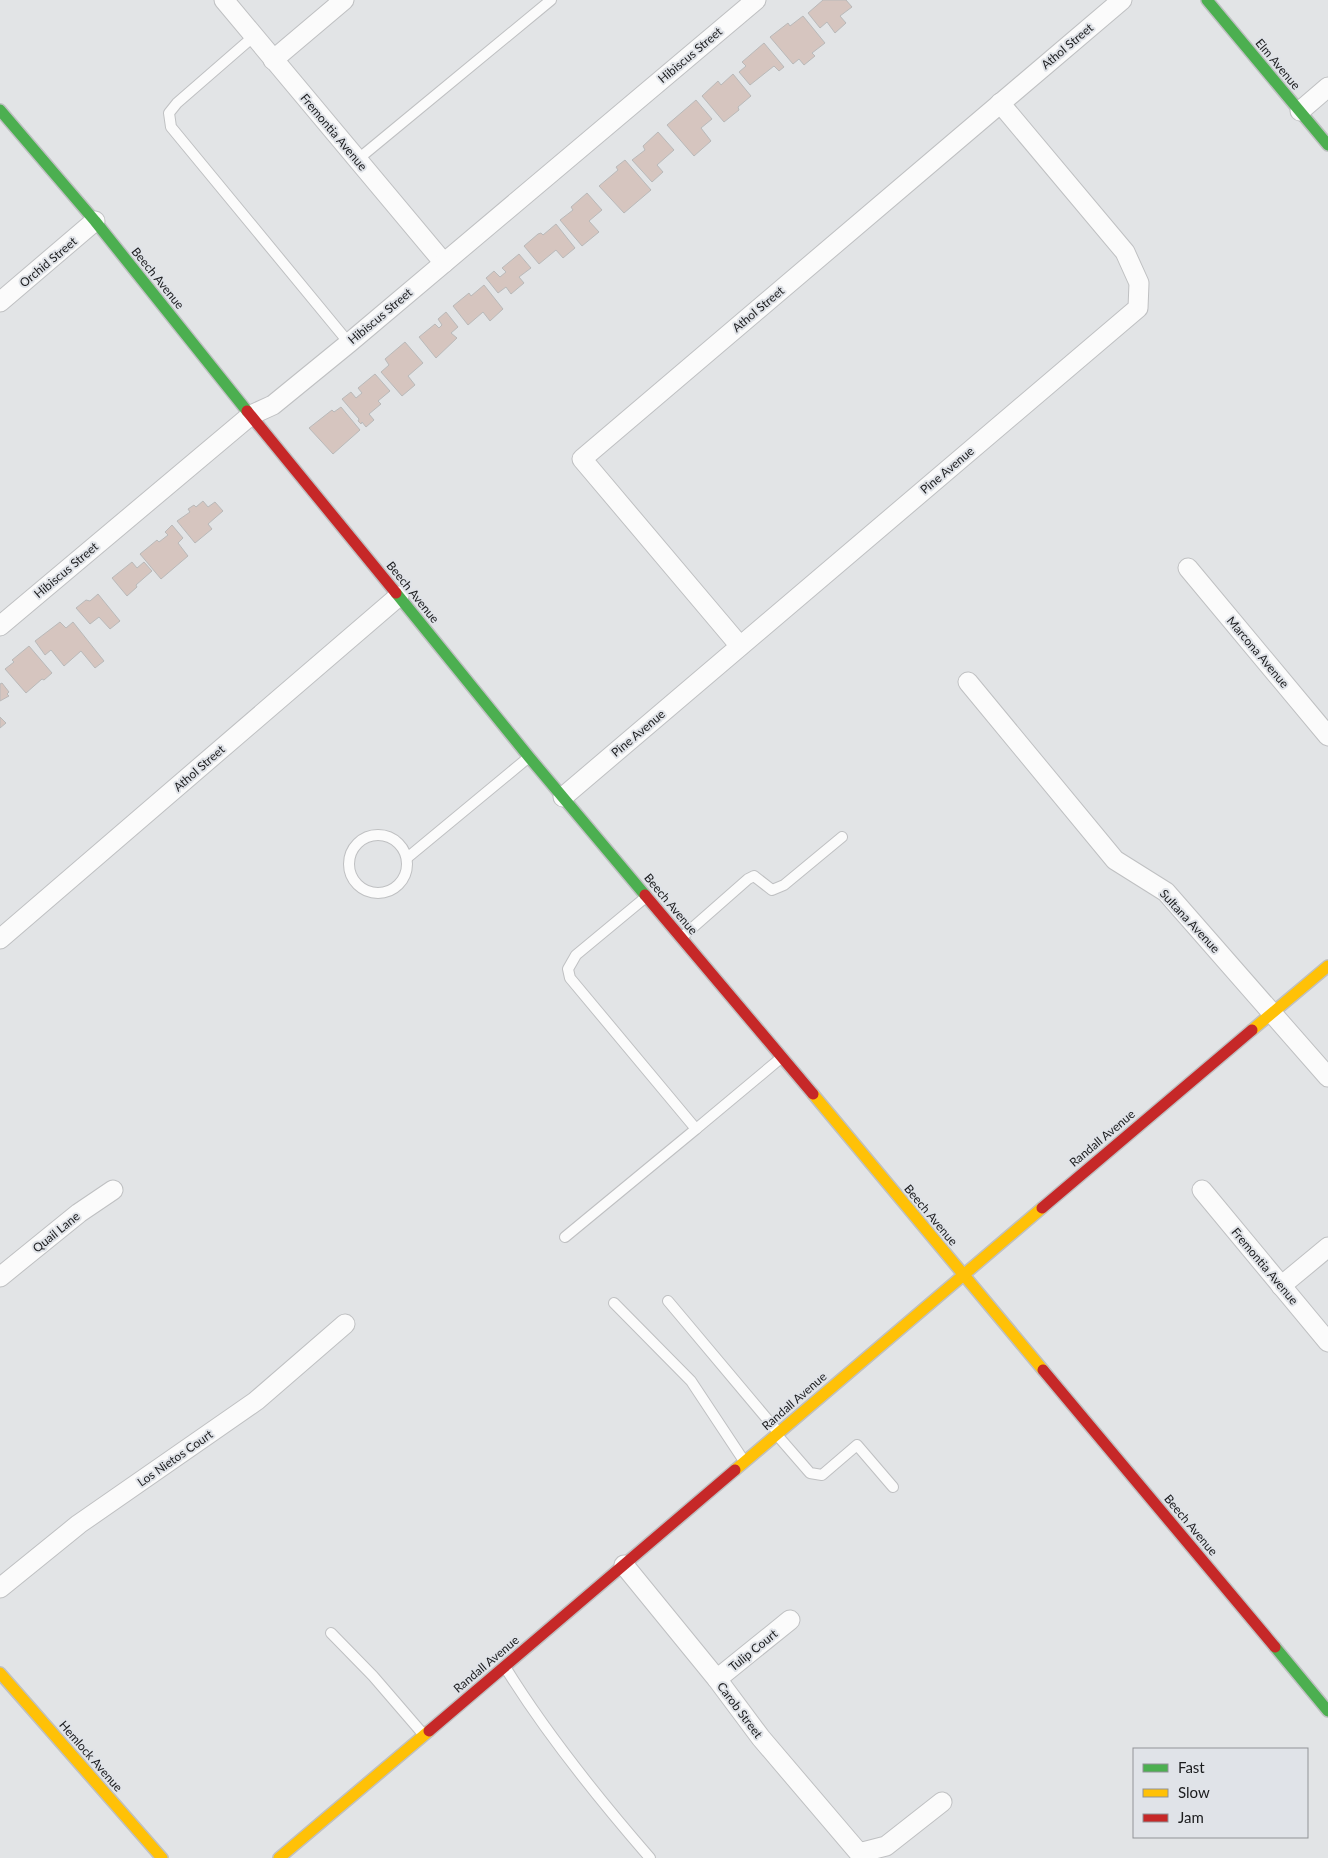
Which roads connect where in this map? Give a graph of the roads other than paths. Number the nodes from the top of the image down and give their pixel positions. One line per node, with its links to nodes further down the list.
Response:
1 (224, 0): 7 (street, Fremontia Avenue)
2 (344, 0): 8 (street)
3 (551, 0): 14 (lane)
4 (756, 0): 16 (street, Hibiscus Street)
5 (1122, 0): 10 (street, Athol Street)
6 (1207, 0): 12 (main road, Elm Avenue)
7 (254, 36): 8 (street, Fremontia Avenue); 18 (lane)
8 (273, 60): 14 (street, Fremontia Avenue)
9 (1328, 87): 12 (street)
10 (1000, 103): 23 (street, Pine Avenue); 23 (street, Athol Street)
11 (0, 110): 15 (main road, Beech Avenue)
12 (1300, 111): 13 (main road, Elm Avenue)
13 (1328, 145)
14 (358, 160): 16 (street, Fremontia Avenue)
15 (95, 221): 17 (street, Orchid Street); 19 (main road, Beech Avenue)
16 (444, 263): 18 (street, Hibiscus Street)
17 (0, 302)
18 (349, 343): 19 (street, Hibiscus Street)
19 (250, 415): 21 (main road, Beech Avenue); 22 (street, Hibiscus Street)
20 (1188, 568): 25 (street, Marcona Avenue)
21 (399, 596): 26 (main road, Beech Avenue); 32 (street, Athol Street)
22 (0, 626)
23 (740, 646): 27 (street, Pine Avenue)
24 (968, 682): 34 (street, Sultana Avenue)
25 (1328, 736)
26 (529, 757): 27 (main road, Beech Avenue); 29 (lane)
27 (563, 797): 30 (main road, Beech Avenue)
28 (842, 837): 31 (lane)
29 (407, 858): 29 (lane)
30 (646, 897): 31 (main road, Beech Avenue); 37 (lane)
31 (681, 938): 35 (main road, Beech Avenue)
32 (0, 939)
33 (1328, 966): 34 (main road, Randall Avenue)
34 (1272, 1013): 36 (street, Sultana Avenue); 42 (main road, Randall Avenue)
35 (782, 1057): 37 (lane); 42 (main road, Beech Avenue)
36 (1328, 1077)
37 (696, 1129): 40 (lane)
38 (113, 1190): 43 (street, Quail Lane)
39 (1202, 1190): 44 (street, Fremontia Avenue)
40 (565, 1237)
41 (1328, 1247): 44 (street)
42 (963, 1274): 49 (main road, Randall Avenue); 59 (main road, Beech Avenue)
43 (0, 1277)
44 (1281, 1286): 48 (street, Fremontia Avenue)
45 (668, 1301): 49 (lane)
46 (614, 1303): 50 (lane)
47 (346, 1324): 53 (street, Los Nietos Court)
48 (1328, 1342)
49 (777, 1434): 50 (main road, Randall Avenue); 51 (lane)
50 (744, 1462): 52 (main road, Randall Avenue)
51 (893, 1487)
52 (624, 1565): 56 (main road, Randall Avenue); 58 (street, Carob Street)
53 (0, 1588)
54 (790, 1620): 58 (street, Tulip Court)
55 (331, 1633): 60 (lane)
56 (505, 1667): 60 (main road, Randall Avenue); 64 (lane)
57 (0, 1673): 62 (main road, Hemlock Avenue)
58 (717, 1679): 61 (street, Carob Street)
59 (1328, 1710)
60 (424, 1735): 63 (main road, Randall Avenue)
61 (942, 1802)
62 (162, 1858)
63 (279, 1858)
64 (650, 1858)

